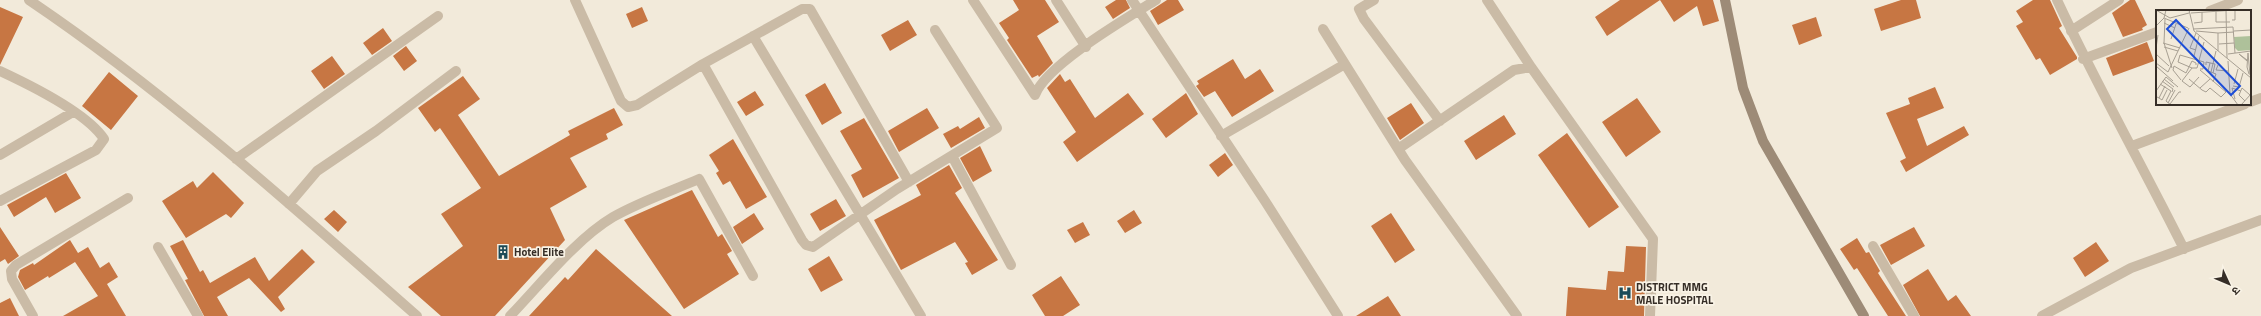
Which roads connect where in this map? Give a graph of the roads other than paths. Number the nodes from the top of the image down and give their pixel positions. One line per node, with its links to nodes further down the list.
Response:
1 (29, 0): 38 (street)
2 (575, 0): 23 (street)
3 (973, 0): 21 (street)
4 (1056, 0): 21 (street)
5 (1132, 0): 13 (street)
6 (1156, 0): 13 (street)
7 (1374, 0): 32 (street)
8 (1487, 0): 25 (street)
9 (1725, 0): 58 (street)
10 (2056, 0): 18 (street)
11 (2119, 0): 18 (street)
12 (2234, 1): 14 (street)
13 (1139, 10): 21 (street); 33 (street)
14 (2212, 10)
15 (438, 16): 38 (street)
16 (1323, 29): 24 (street)
17 (934, 30): 37 (street)
18 (2071, 30): 22 (street)
19 (2156, 32): 22 (street)
20 (753, 36): 23 (street); 39 (street); 43 (street)
21 (1086, 46)
22 (2083, 59): 34 (street)
23 (703, 64): 43 (street)
24 (1345, 64): 33 (street); 35 (street)
25 (1531, 68): 32 (street); 57 (street)
26 (0, 70): 31 (street)
27 (456, 71): 42 (street)
28 (2261, 98): 29 (street)
29 (2251, 102)
30 (2242, 105): 34 (street)
31 (73, 112): 36 (street); 41 (street)
32 (1440, 121): 35 (street)
33 (1221, 136): 55 (street)
34 (2132, 146): 47 (street)
35 (1398, 149): 56 (street)
36 (0, 155)
37 (952, 156): 39 (street); 48 (street)
38 (236, 159): 42 (street)
39 (908, 182): 43 (street)
40 (128, 198): 50 (street)
41 (0, 201)
42 (289, 204): 52 (street)
43 (860, 213): 54 (street)
44 (2261, 220): 47 (street)
45 (158, 246): 51 (street)
46 (1873, 246): 59 (street)
47 (2184, 249): 60 (street)
48 (1011, 265)
49 (753, 276): 53 (street)
50 (33, 316)
51 (198, 316)
52 (417, 316)
53 (510, 316)
54 (921, 316)
55 (1338, 316)
56 (1517, 316)
57 (1650, 316)
58 (1864, 316)
59 (1914, 316)
60 (2042, 316)

